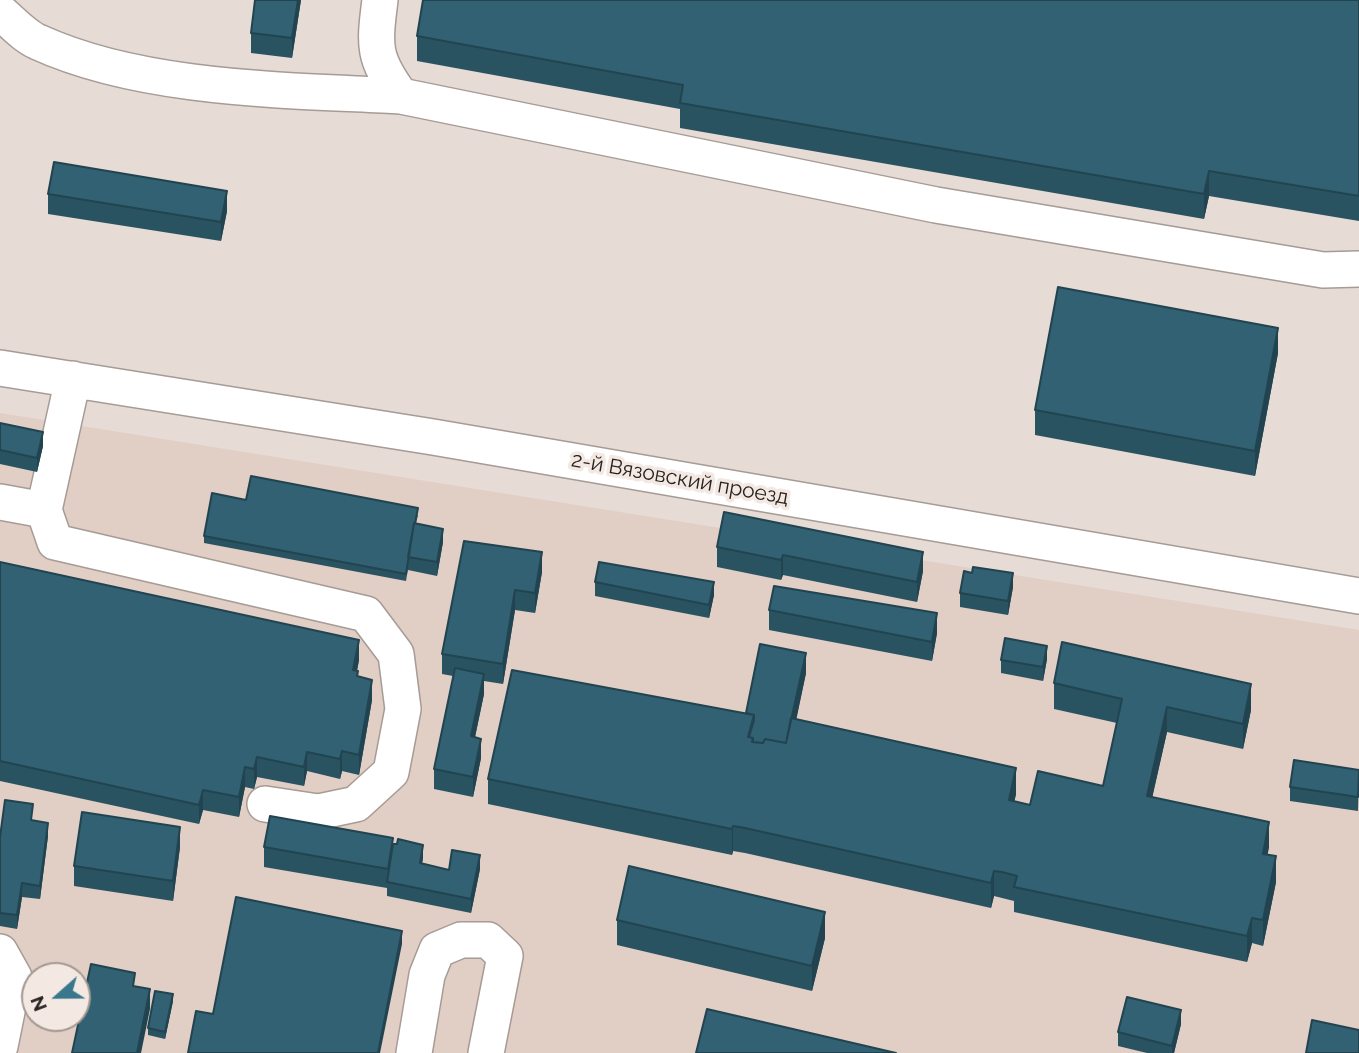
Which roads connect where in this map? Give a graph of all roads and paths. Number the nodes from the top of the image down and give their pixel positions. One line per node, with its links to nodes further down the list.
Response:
1 (380, 0): 3 (street)
2 (0, 12): 3 (street)
3 (401, 96): 4 (street)
4 (1359, 269)
5 (0, 368): 6 (street, 2-й Вязовский проезд)
6 (73, 379): 8 (street); 9 (street, 2-й Вязовский проезд)
7 (0, 502): 8 (street)
8 (44, 510): 10 (street)
9 (1359, 596)
10 (265, 804)
11 (0, 952): 12 (street)
12 (0, 1046)
13 (414, 1053): 14 (street)
14 (486, 1053)

